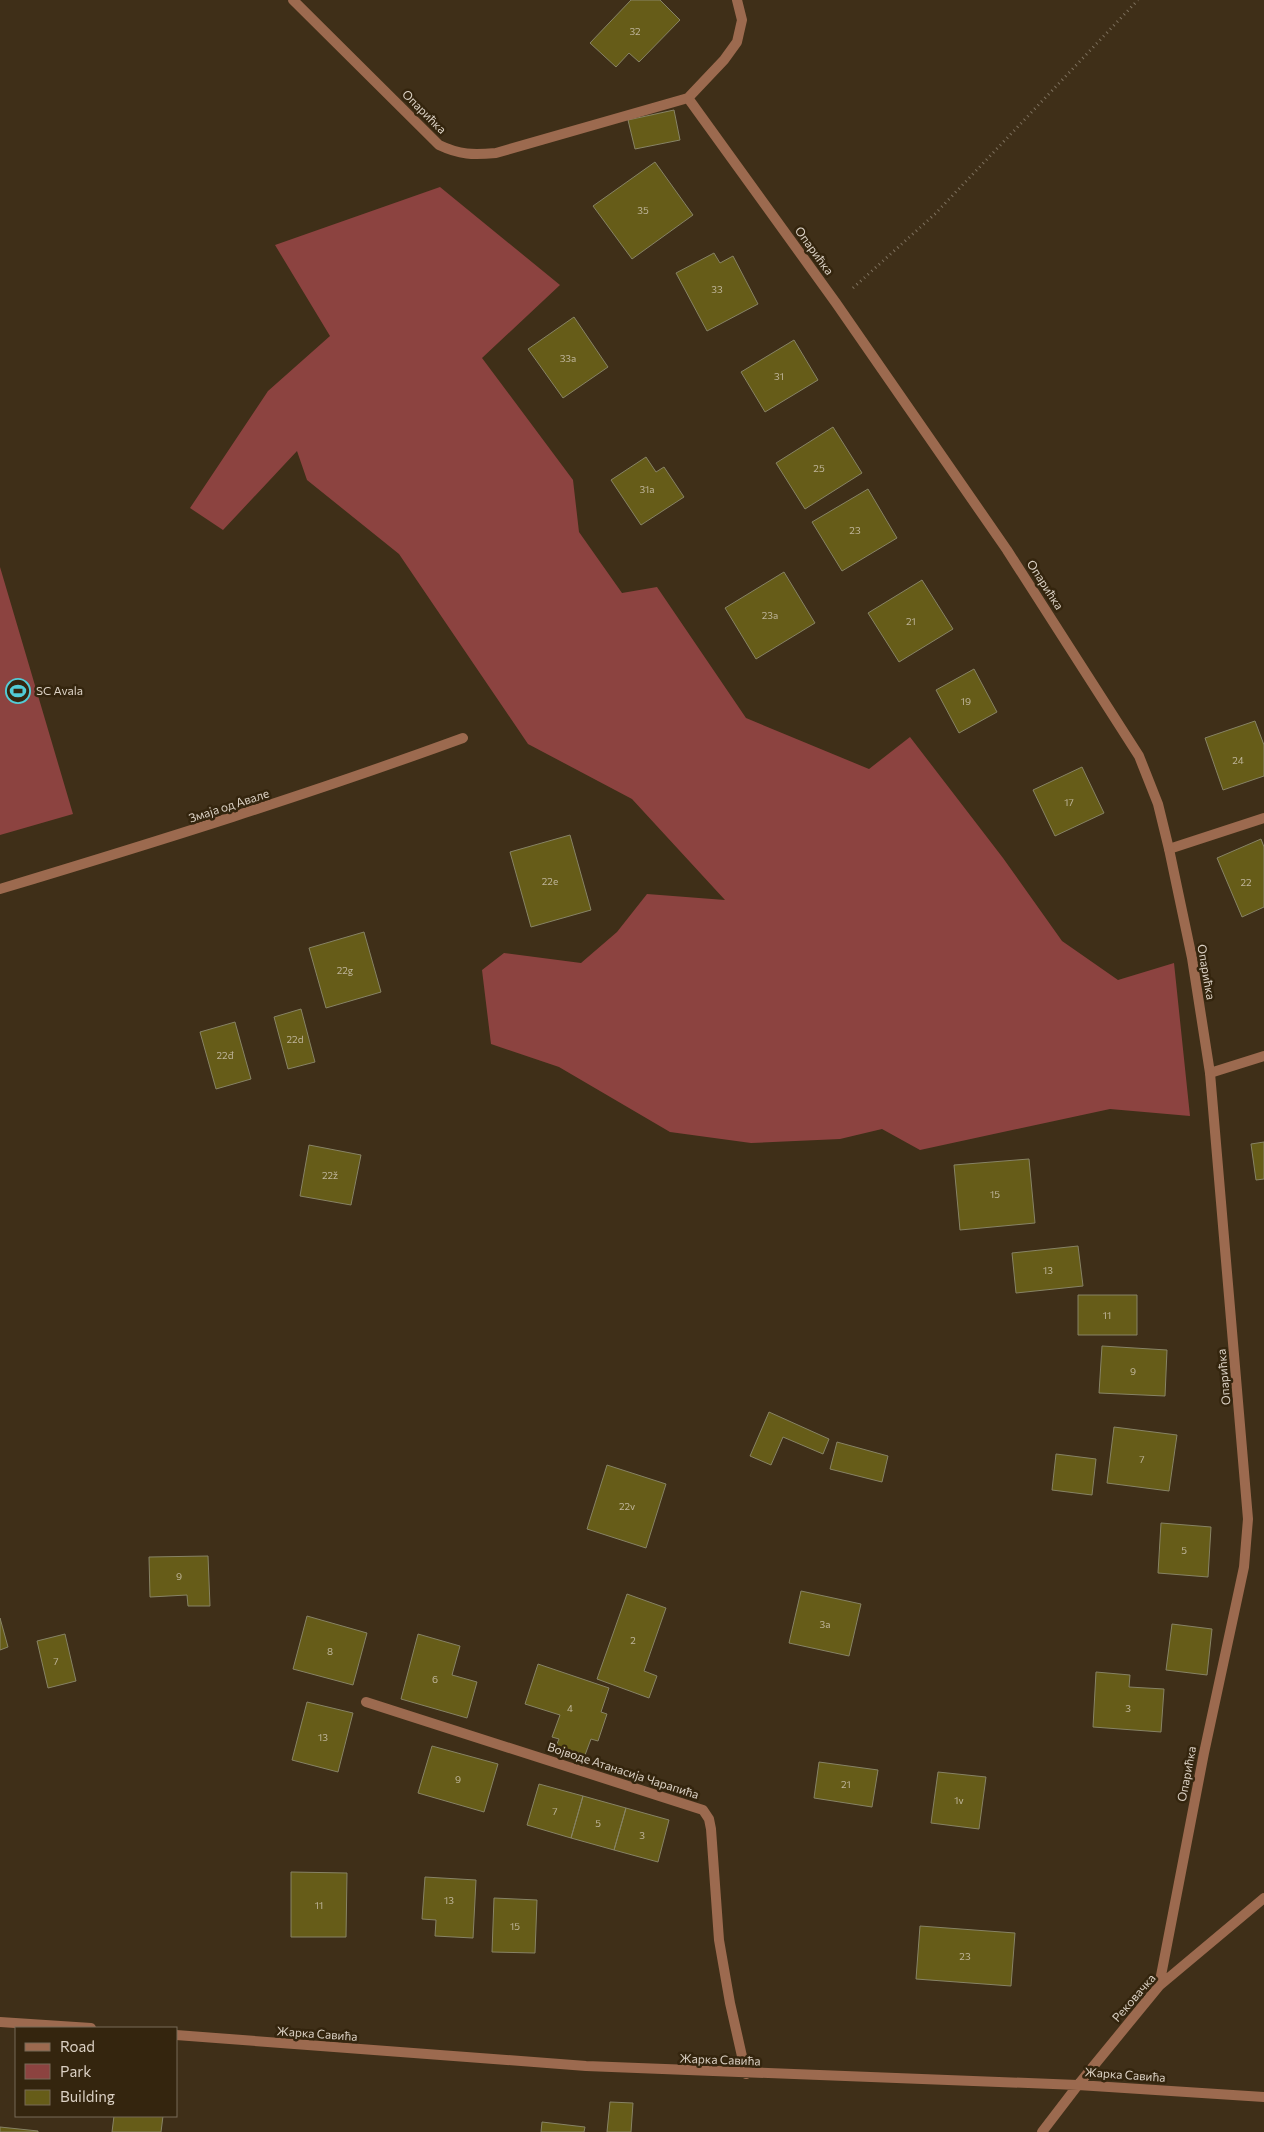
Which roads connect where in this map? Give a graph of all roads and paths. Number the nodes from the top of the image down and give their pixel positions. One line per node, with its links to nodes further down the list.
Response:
1 (293, 0): 4 (street, Опарићка)
2 (737, 0): 4 (street)
3 (1138, 0): 5 (path)
4 (688, 98): 5 (street, Опарићка)
5 (836, 304): 8 (street, Опарићка)
6 (463, 738): 9 (street, Змаја од Авале)
7 (1264, 818): 8 (street)
8 (1169, 849): 11 (street, Опарићка)
9 (0, 889)
10 (1264, 1056): 11 (street)
11 (1210, 1073): 14 (street, Опарићка)
12 (366, 1702): 18 (street, Војводе Атанасија Чарапића)
13 (1264, 1898): 14 (street, Рековачка)
14 (1159, 1986): 19 (street, Рековачка)
15 (0, 2022): 16 (street)
16 (76, 2027)
17 (178, 2035): 18 (street, Жарка Савића)
18 (746, 2074): 19 (street, Жарка Савића)
19 (1078, 2085): 20 (street, Жарка Савића); 21 (street, Рековачка)
20 (1264, 2097)
21 (1042, 2132)

